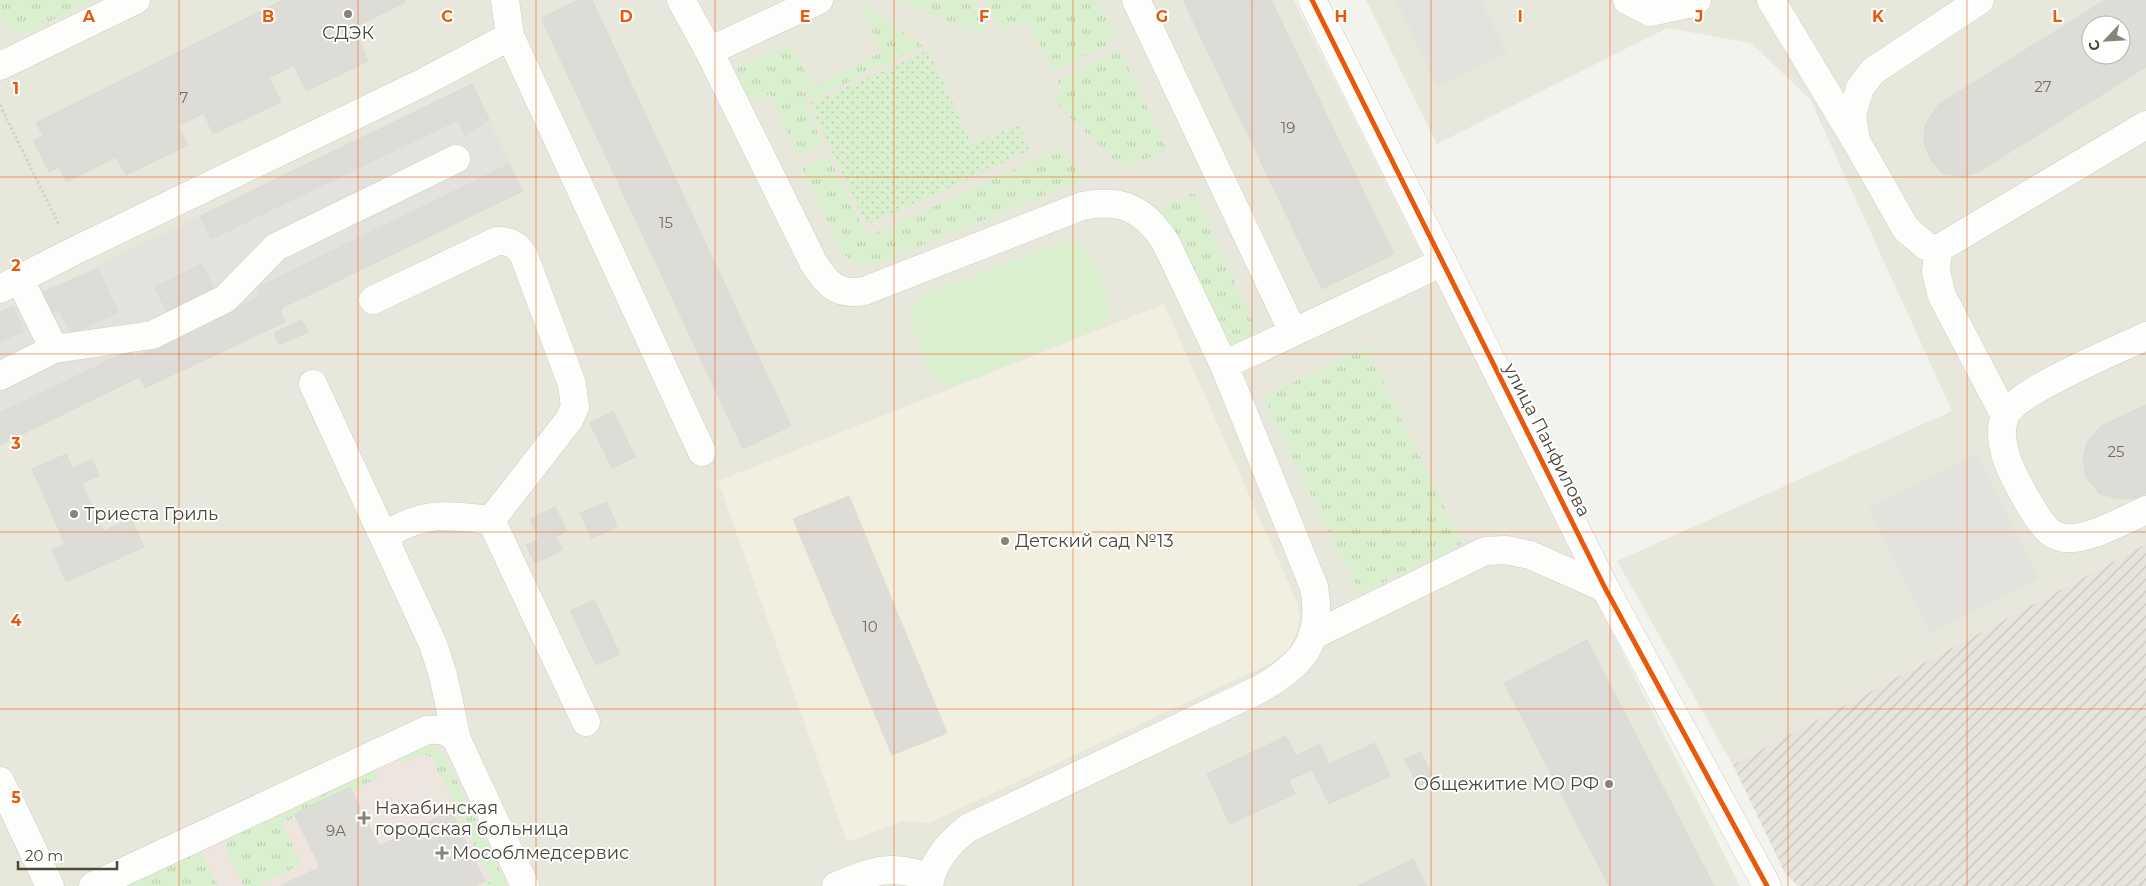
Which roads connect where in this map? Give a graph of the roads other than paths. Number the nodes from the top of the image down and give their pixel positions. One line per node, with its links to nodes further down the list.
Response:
1 (136, 0): 13 (street)
2 (505, 0): 11 (street)
3 (680, 0): 12 (street)
4 (819, 0): 12 (street)
5 (1136, 0): 21 (street)
6 (1312, 0): 18 (street, улица Панфилова)
7 (1627, 0): 8 (street)
8 (1697, 0)
9 (1771, 0): 15 (street)
10 (1980, 0): 15 (street)
11 (510, 36): 19 (street); 28 (street)
12 (709, 52): 24 (street)
13 (0, 66)
14 (2146, 125): 17 (street)
15 (1856, 141): 17 (street)
16 (456, 159): 23 (street)
17 (1938, 249): 27 (street)
18 (1442, 262): 21 (street); 32 (street, улица Панфилова)
19 (10, 285): 23 (street)
20 (373, 300): 30 (street)
21 (1293, 332): 24 (street)
22 (2146, 336): 27 (street)
23 (54, 349): 25 (street)
24 (1224, 365): 33 (street)
25 (0, 376)
26 (313, 384): 31 (street)
27 (2005, 416): 29 (street)
28 (702, 452)
29 (2146, 510)
30 (491, 520): 31 (street); 34 (street)
31 (389, 549): 35 (street)
32 (1606, 588): 33 (street); 42 (street, улица Панфилова)
33 (1312, 636): 37 (street)
34 (586, 722)
35 (457, 740): 39 (street); 40 (street)
36 (0, 781): 38 (street)
37 (929, 882): 41 (street)
38 (50, 886)
39 (93, 886)
40 (526, 886)
41 (836, 886)
42 (1767, 886)

